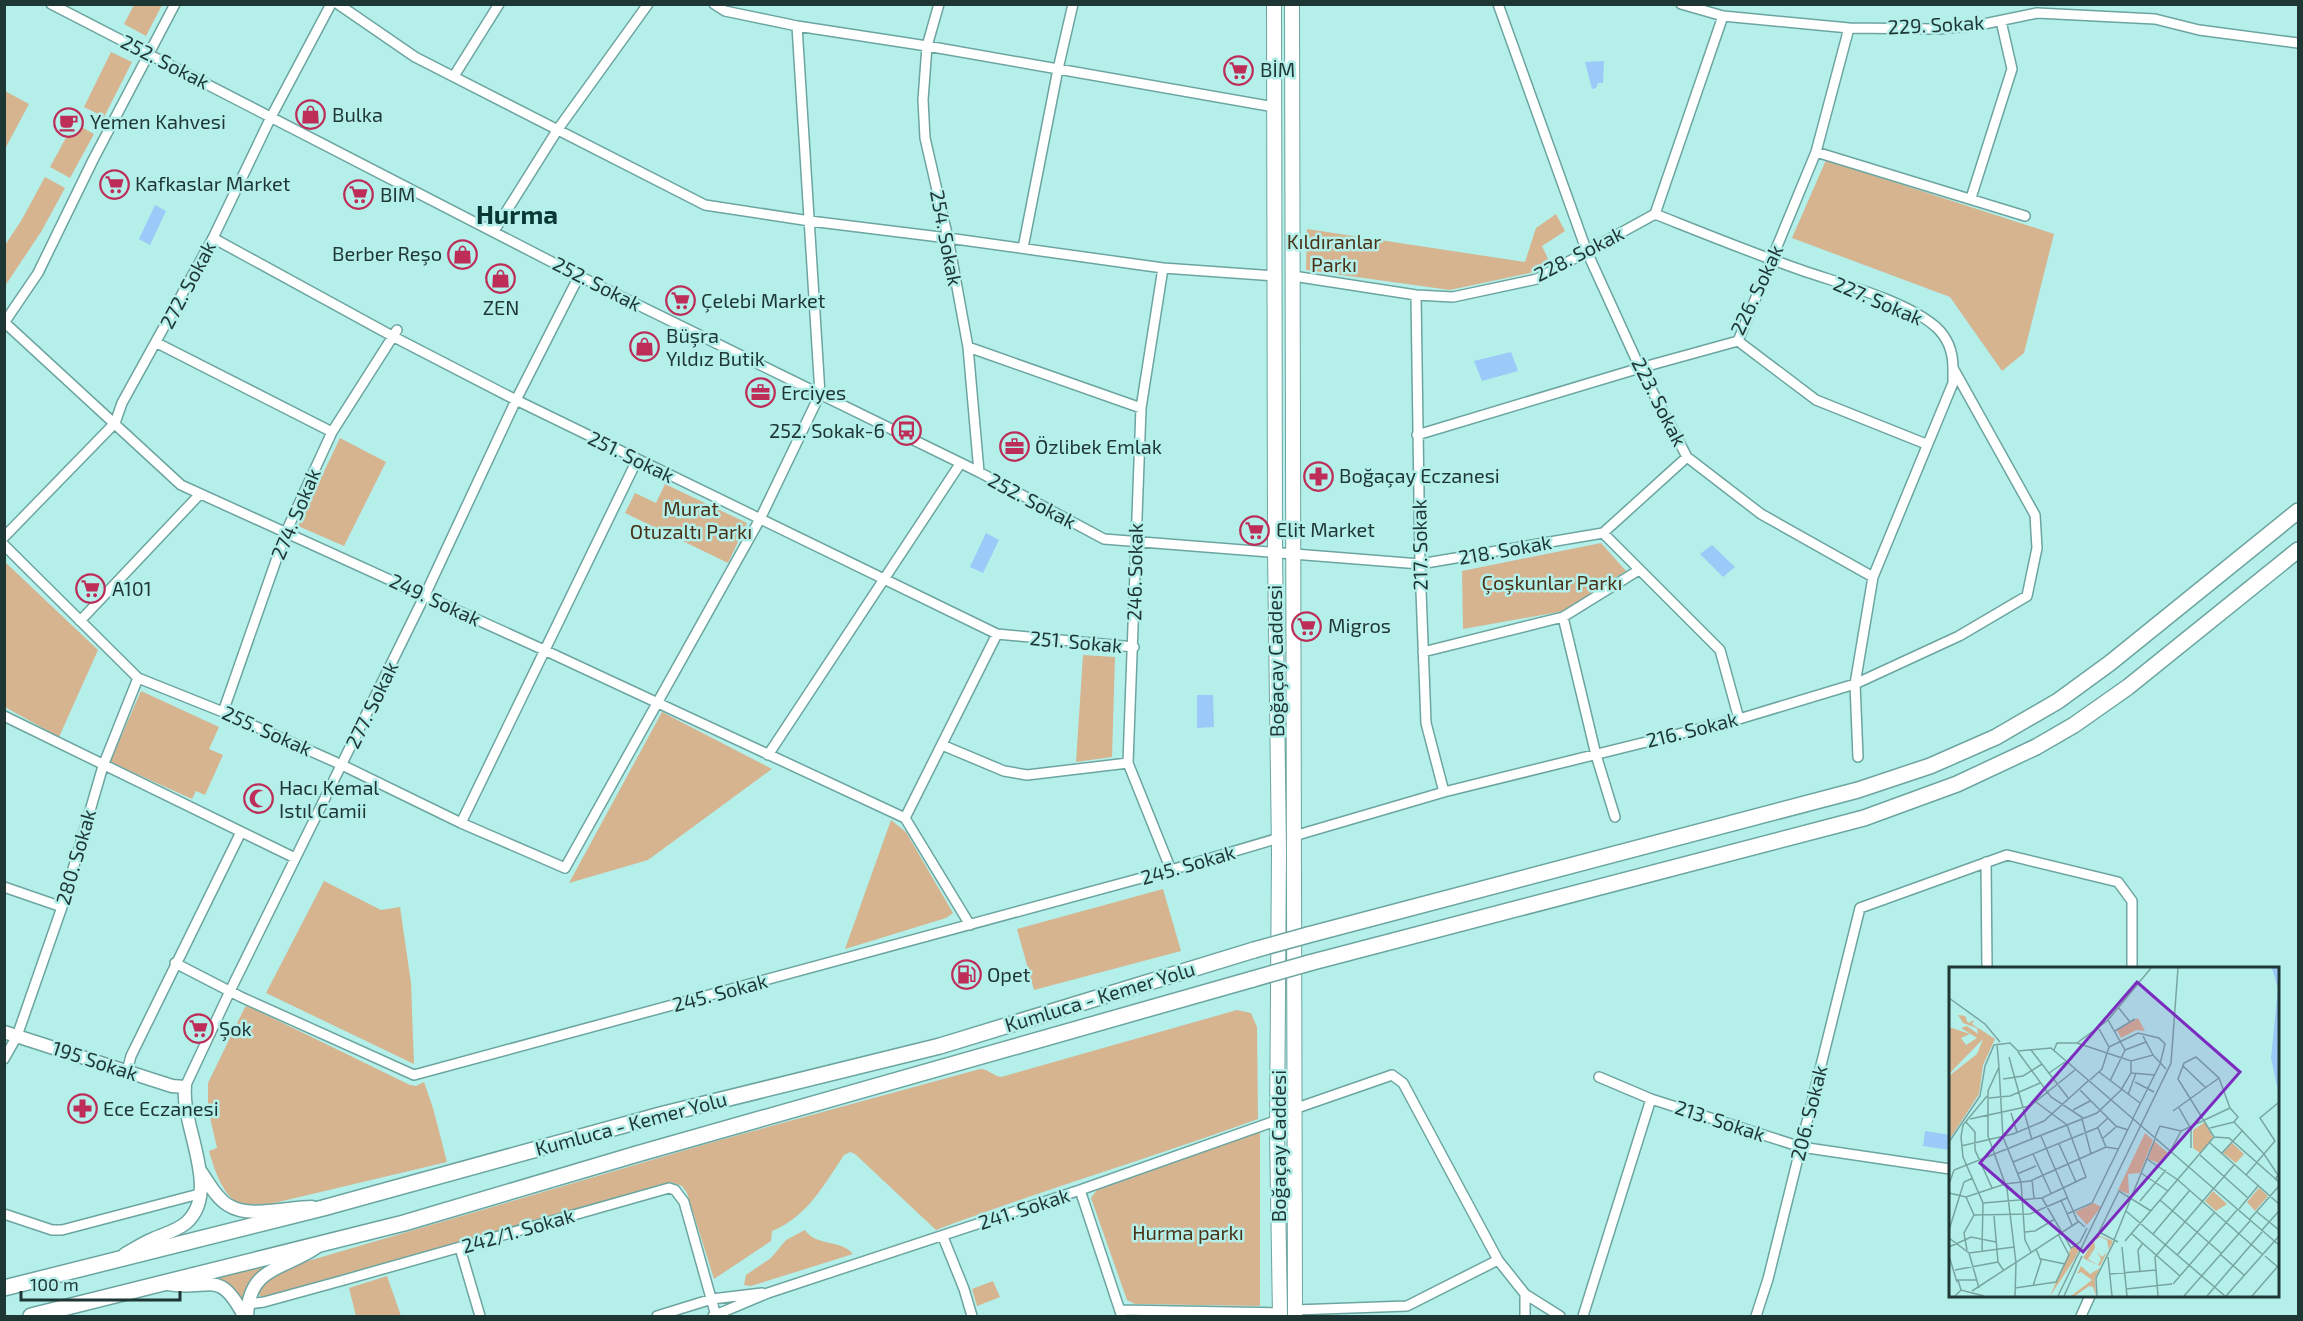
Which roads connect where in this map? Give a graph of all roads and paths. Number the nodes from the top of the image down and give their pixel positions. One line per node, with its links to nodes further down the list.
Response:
1 (51, 4): 20 (street, 252. Sokak)
2 (175, 4): 20 (street)
3 (331, 4): 24 (street, 272. Sokak)
4 (338, 4): 22 (street)
5 (499, 4): 22 (street)
6 (648, 4): 25 (street)
7 (714, 4): 16 (street)
8 (939, 4): 19 (street, 254. Sokak)
9 (1073, 4): 21 (street)
10 (1274, 4): 23 (main road, Boğaçay Caddesi)
11 (1292, 4): 40 (main road, Boğaçay Caddesi)
12 (1498, 4): 35 (street, 223. Sokak)
13 (1681, 4): 14 (street, 229. Sokak)
14 (1724, 16): 17 (street, 229. Sokak); 28 (street)
15 (2001, 21): 17 (street, 229. Sokak); 18 (street, 229. Sokak); 27 (street)
16 (797, 26): 19 (street); 30 (street)
17 (1849, 28): 26 (street, 226. Sokak)
18 (2298, 43)
19 (927, 45): 21 (street); 33 (street, 254. Sokak)
20 (149, 54): 24 (street, 252. Sokak); 42 (street)
21 (1058, 69): 23 (street); 34 (street)
22 (454, 76): 25 (street)
23 (1274, 107): 39 (main road, Boğaçay Caddesi)
24 (271, 117): 31 (street, 252. Sokak); 32 (street, 272. Sokak)
25 (558, 129): 30 (street); 31 (street)
26 (1816, 152): 27 (street); 36 (street, 226. Sokak)
27 (1971, 198): 29 (street)
28 (1655, 214): 35 (street, 228. Sokak); 36 (street, 227. Sokak)
29 (2025, 216)
30 (810, 221): 33 (street); 49 (street)
31 (494, 231): 38 (street, 252. Sokak)
32 (213, 238): 43 (street, 251. Sokak); 45 (street, 272. Sokak)
33 (948, 238): 34 (street); 46 (street, 254. Sokak)
34 (1023, 248): 37 (street)
35 (1587, 252): 41 (street, 228. Sokak); 47 (street, 223. Sokak)
36 (1773, 261): 44 (street, 226. Sokak); 48 (street, 227. Sokak)
37 (1163, 268): 39 (street); 51 (street, 246. Sokak)
38 (579, 276): 49 (street, 252. Sokak); 50 (street, 277. Sokak)
39 (1275, 276): 70 (main road, Boğaçay Caddesi)
40 (1293, 276): 41 (street, 228. Sokak); 71 (main road, Boğaçay Caddesi)
41 (1416, 295): 54 (street, 217. Sokak)
42 (5, 323): 52 (street, 249. Sokak)
43 (395, 334): 50 (street, 251. Sokak); 53 (street, 274. Sokak)
44 (1738, 341): 47 (street, 226. Sokak); 55 (street)
45 (157, 343): 52 (street, 272. Sokak); 53 (street)
46 (968, 347): 51 (street); 59 (street, 254. Sokak)
47 (1640, 368): 54 (street, 226. Sokak); 56 (street, 223. Sokak)
48 (1953, 368): 55 (street); 68 (street, 227. Sokak)
49 (820, 394): 58 (street, 252. Sokak); 62 (street)
50 (516, 400): 57 (street, 251. Sokak); 76 (street, 277. Sokak)
51 (1141, 408): 66 (street, 246. Sokak)
52 (116, 423): 60 (street, 249. Sokak); 65 (street, 272. Sokak)
53 (332, 432): 63 (street, 274. Sokak)
54 (1417, 435): 72 (street, 217. Sokak)
55 (1926, 444): 74 (street)
56 (1687, 457): 64 (street); 74 (street, 223. Sokak)
57 (638, 460): 62 (street, 251. Sokak); 81 (street)
58 (960, 464): 59 (street, 252. Sokak); 75 (street)
59 (979, 472): 66 (street, 252. Sokak)
60 (200, 494): 63 (street, 249. Sokak); 78 (street)
61 (2298, 511): 126 (highway, Kumluca - Kemer Yolu, bridge)
62 (760, 519): 75 (street, 251. Sokak); 85 (street)
63 (286, 532): 76 (street, 249. Sokak); 86 (street, 274. Sokak)
64 (1603, 533): 72 (street, 218. Sokak); 73 (street)
65 (4, 537)
66 (1136, 542): 70 (street, 252. Sokak); 80 (street, 246. Sokak)
67 (4, 545): 78 (street, 255. Sokak)
68 (2037, 548): 84 (street, 216. Sokak)
69 (2298, 550): 129 (highway, Kumluca - Kemer Yolu, bridge)
70 (1275, 552): 71 (street, 252. Sokak); 102 (main road, Boğaçay Caddesi)
71 (1293, 554): 72 (street, 218. Sokak); 101 (main road, Boğaçay Caddesi)
72 (1420, 564): 82 (street, 217. Sokak)
73 (1639, 570): 77 (street); 88 (street)
74 (1873, 577): 84 (street)
75 (884, 579): 79 (street, 251. Sokak); 90 (street)
76 (425, 596): 81 (street, 249. Sokak); 95 (street, 277. Sokak)
77 (1563, 617): 82 (street); 91 (street)
78 (80, 621): 83 (street, 255. Sokak)
79 (997, 634): 80 (street, 251. Sokak); 89 (street)
80 (1134, 647): 93 (street, 246. Sokak)
81 (544, 650): 85 (street, 249. Sokak); 99 (street)
82 (1423, 652): 96 (street, 217. Sokak)
83 (138, 678): 86 (street, 255. Sokak); 94 (street, 280. Sokak)
84 (1856, 684): 88 (street, 216. Sokak); 92 (street)
85 (657, 702): 90 (street, 249. Sokak); 99 (street, 255. Sokak)
86 (223, 712): 95 (street, 255. Sokak)
87 (4, 716): 94 (street)
88 (1738, 719): 91 (street, 216. Sokak)
89 (942, 745): 93 (street); 98 (street)
90 (768, 755): 98 (street, 249. Sokak)
91 (1596, 755): 96 (street, 216. Sokak); 97 (street)
92 (1858, 757)
93 (1128, 764): 105 (street, 246. Sokak)
94 (103, 765): 100 (street); 107 (street, 280. Sokak)
95 (342, 765): 99 (street, 255. Sokak); 103 (street, 277. Sokak)
96 (1444, 792): 101 (street, 216. Sokak)
97 (1615, 817)
98 (905, 818): 108 (street)
99 (461, 823)
100 (241, 832): 103 (street); 109 (street)
101 (1294, 836): 119 (main road, Boğaçay Caddesi)
102 (1279, 838): 105 (street, 245. Sokak); 120 (main road, Boğaçay Caddesi)
103 (295, 858): 112 (street, 277. Sokak)
104 (1986, 862): 110 (street); 111 (street); 121 (street, 206. Sokak)
105 (1171, 870): 108 (street, 245. Sokak)
106 (4, 887): 107 (street)
107 (62, 906): 113 (street, 280. Sokak)
108 (970, 925): 112 (street, 245. Sokak)
109 (176, 963): 112 (street, 245. Sokak); 115 (street)
110 (1987, 967)
111 (2132, 967)
112 (230, 991): 117 (street, 277. Sokak)
113 (11, 1034): 114 (street, 280. Sokak); 115 (street, 195 Sokak)
114 (4, 1059)
115 (127, 1071): 117 (street, 195 Sokak)
116 (1599, 1077): 118 (street, 213. Sokak)
117 (185, 1087): 123 (street)
118 (1651, 1099): 121 (street, 213. Sokak); 150 (street)
119 (1294, 1109): 132 (street); 141 (main road, Boğaçay Caddesi)
120 (1278, 1120): 124 (street, 241. Sokak); 142 (main road, Boğaçay Caddesi)
121 (1801, 1147): 122 (street, 213. Sokak); 151 (street, 206. Sokak)
122 (1949, 1169)
123 (201, 1172): 125 (street); 126 (street)
124 (1080, 1190): 128 (street, 241. Sokak); 140 (street)
125 (199, 1194): 127 (street); 131 (street)
126 (323, 1208): 131 (highway, Kumluca - Kemer Yolu)
127 (4, 1214)
128 (943, 1237): 135 (street, 241. Sokak); 147 (street)
129 (320, 1245): 133 (highway, Kumluca - Kemer Yolu); 139 (street)
130 (459, 1248): 138 (street, 242/1. Sokak); 139 (street, 242/1. Sokak); 145 (street)
131 (114, 1260): 134 (highway, Kumluca - Kemer Yolu)
132 (1498, 1260): 136 (street); 141 (street)
133 (168, 1284): 139 (street); 144 (highway, Kumluca - Kemer Yolu)
134 (4, 1288)
135 (768, 1293): 138 (street, 241. Sokak); 143 (street, 241. Sokak)
136 (1525, 1294): 148 (street); 149 (street)
137 (2090, 1297): 152 (street)
138 (712, 1299): 143 (street); 146 (street, 241. Sokak)
139 (247, 1312)
140 (1121, 1313): 142 (street)
141 (1295, 1313)
142 (1280, 1315)
143 (715, 1316)
144 (31, 1317)
145 (480, 1317)
146 (657, 1317)
147 (972, 1317)
148 (1525, 1317)
149 (1560, 1317)
150 (1583, 1317)
151 (1756, 1317)
152 (2081, 1317)

